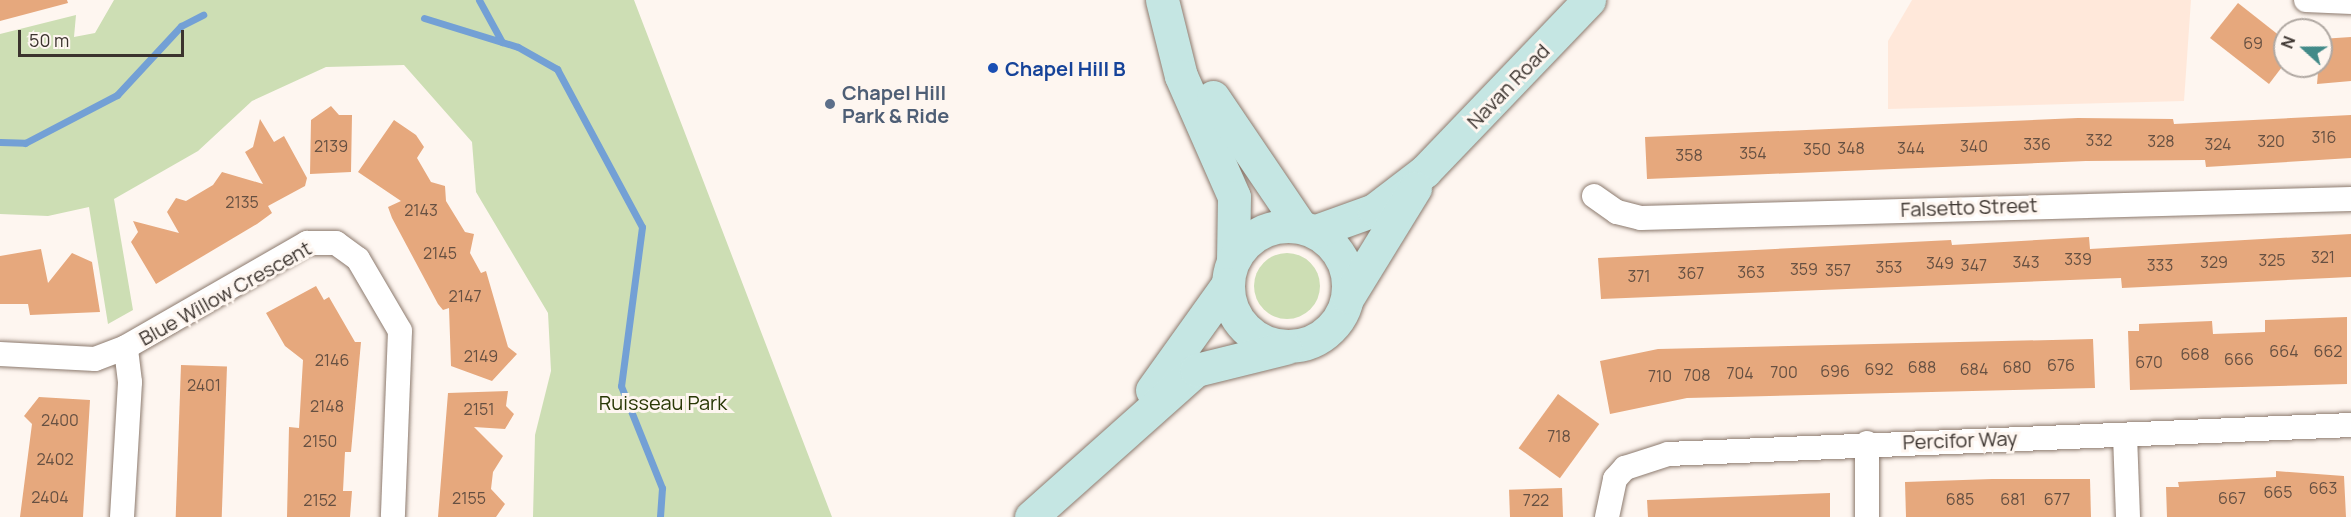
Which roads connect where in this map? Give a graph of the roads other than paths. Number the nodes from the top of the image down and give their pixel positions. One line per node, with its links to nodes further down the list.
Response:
1 (1162, 0): 10 (main road)
2 (1168, 0): 9 (main road)
3 (1589, 0): 6 (main road, Navan Road)
4 (2306, 0): 5 (street)
5 (2351, 2)
6 (1425, 171): 9 (main road, Navan Road); 11 (main road, Navan Road)
7 (1594, 196): 8 (street, Falsetto Street)
8 (2351, 199)
9 (1308, 229): 10 (main road); 11 (main road)
10 (1230, 272): 13 (main road); 16 (main road)
11 (1348, 297): 13 (main road)
12 (126, 347): 14 (street, Blue Willow Crescent); 19 (street); 20 (street, Blue Willow Crescent)
13 (1293, 347): 16 (main road)
14 (0, 354)
15 (2351, 425): 17 (street, Percifor Way)
16 (1122, 431): 21 (main road)
17 (2125, 435): 18 (street, Percifor Way); 24 (street)
18 (1867, 443): 22 (street, Percifor Way); 23 (street)
19 (122, 517)
20 (393, 517)
21 (1031, 517)
22 (1607, 517)
23 (1867, 517)
24 (2128, 517)

